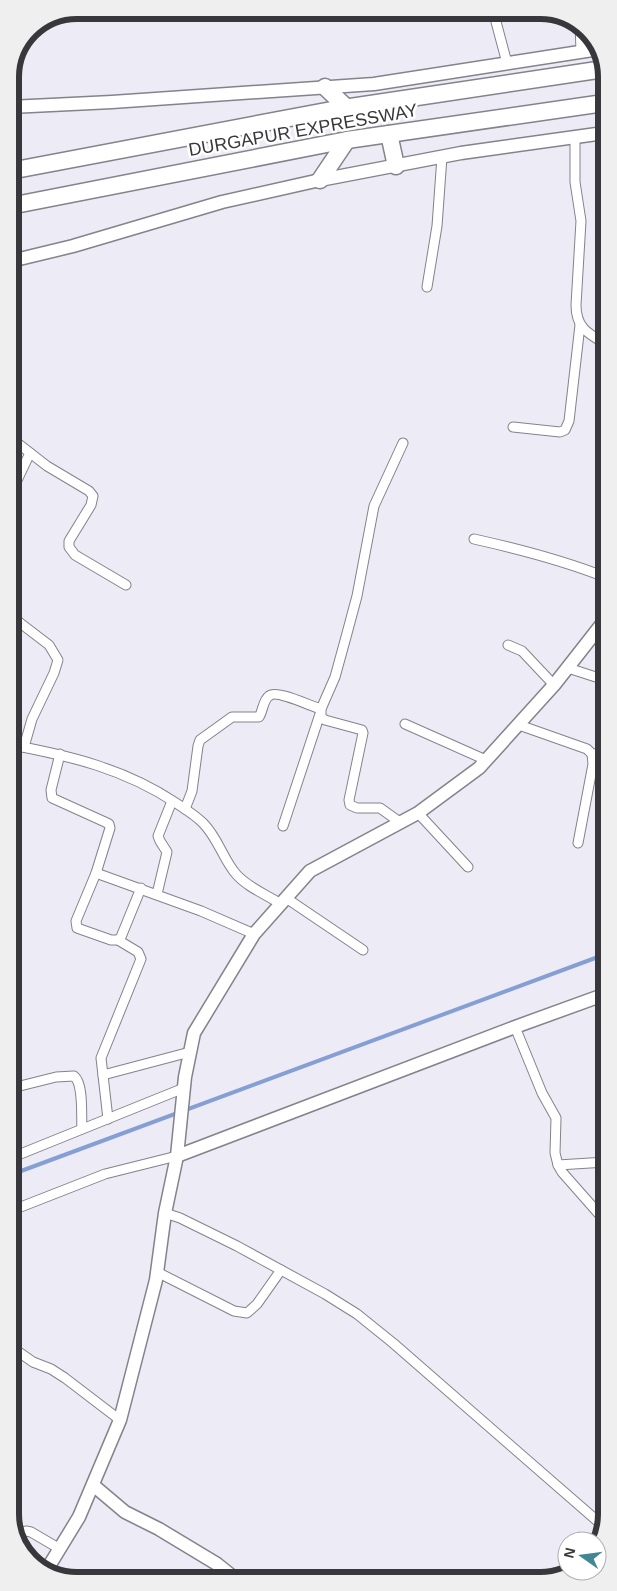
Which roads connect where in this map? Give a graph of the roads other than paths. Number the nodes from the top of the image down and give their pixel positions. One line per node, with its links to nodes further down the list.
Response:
1 (495, 19): 5 (street)
2 (580, 35): 4 (street)
3 (591, 50): 4 (street)
4 (581, 51): 5 (street)
5 (507, 63): 7 (street)
6 (598, 70): 10 (highway, DURGAPUR EXPRESSWAY)
7 (325, 87): 9 (street); 10 (highway)
8 (598, 104): 11 (highway, DURGAPUR EXPRESSWAY)
9 (19, 107)
10 (348, 108): 17 (highway, DURGAPUR EXPRESSWAY)
11 (389, 134): 14 (highway, DURGAPUR EXPRESSWAY); 16 (highway)
12 (598, 134): 13 (street)
13 (575, 137): 15 (street); 22 (street)
14 (347, 140): 18 (highway); 19 (highway, DURGAPUR EXPRESSWAY)
15 (442, 157): 16 (street); 21 (street)
16 (396, 166): 18 (street)
17 (19, 169)
18 (320, 180): 20 (street)
19 (19, 204)
20 (19, 259)
21 (427, 287)
22 (580, 325): 23 (street); 24 (street)
23 (598, 338)
24 (513, 426)
25 (403, 443): 38 (street)
26 (19, 444): 27 (street)
27 (30, 453): 28 (street); 31 (street)
28 (19, 476)
29 (474, 539): 30 (street)
30 (598, 575)
31 (126, 585)
32 (19, 622): 42 (street)
33 (598, 629): 35 (street)
34 (508, 644): 37 (street)
35 (568, 668): 36 (street); 37 (street)
36 (598, 678)
37 (554, 686): 40 (street)
38 (321, 711): 48 (street); 50 (street); 51 (street)
39 (405, 724): 46 (street)
40 (518, 725): 44 (street); 46 (street)
41 (19, 746): 42 (street)
42 (24, 747): 43 (street)
43 (60, 754): 47 (street); 54 (street)
44 (592, 754): 45 (street); 52 (street)
45 (598, 754)
46 (486, 760): 49 (street)
47 (172, 801): 48 (street); 56 (street)
48 (185, 809): 57 (street)
49 (418, 814): 50 (street); 53 (street)
50 (401, 823): 57 (street)
51 (282, 826)
52 (578, 842)
53 (468, 867)
54 (96, 872): 55 (street); 59 (street)
55 (142, 888): 56 (street); 59 (street)
56 (157, 894): 58 (street)
57 (283, 901): 58 (street); 60 (street)
58 (254, 934): 63 (street)
59 (118, 940): 64 (street)
60 (363, 950)
61 (598, 997): 62 (street)
62 (515, 1026): 69 (street); 72 (street)
63 (190, 1052): 64 (street); 66 (street)
64 (102, 1075): 67 (street)
65 (19, 1086): 68 (street)
66 (183, 1091): 67 (street); 69 (street)
67 (108, 1119): 68 (street)
68 (82, 1129): 70 (street)
69 (177, 1151): 73 (street); 74 (street)
70 (19, 1155)
71 (598, 1162): 72 (street)
72 (558, 1165): 75 (street)
73 (19, 1208)
74 (165, 1213): 76 (street); 77 (street)
75 (598, 1213)
76 (281, 1270): 77 (street); 81 (street)
77 (157, 1272): 79 (street)
78 (19, 1352): 79 (street)
79 (120, 1420): 80 (street)
80 (93, 1485): 83 (street); 85 (street)
81 (598, 1522)
82 (22, 1532): 83 (street)
83 (60, 1549): 84 (street)
84 (50, 1565)
85 (227, 1572)

